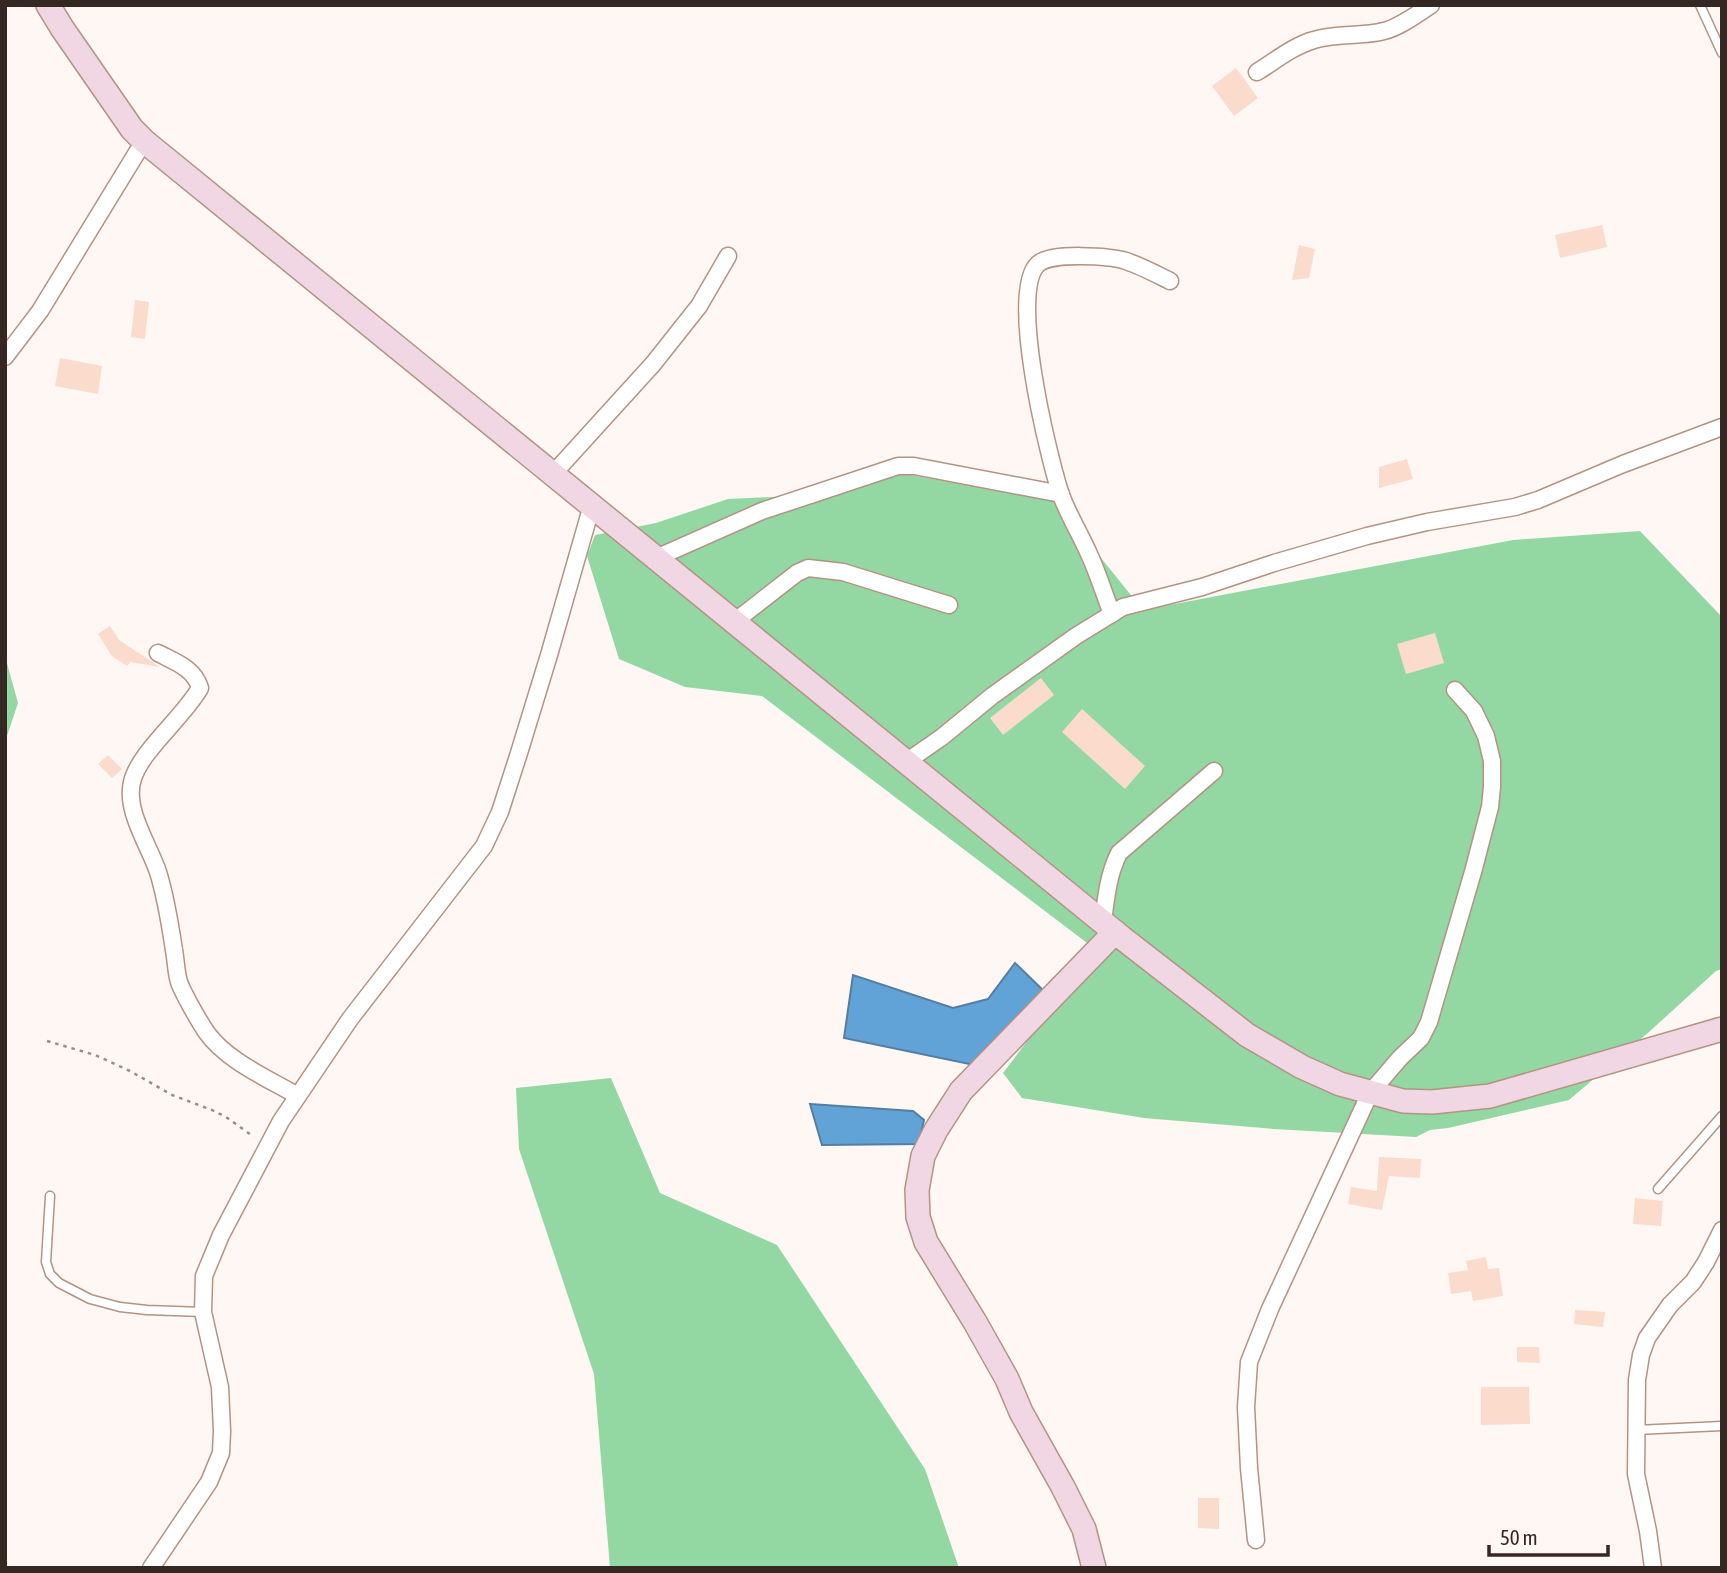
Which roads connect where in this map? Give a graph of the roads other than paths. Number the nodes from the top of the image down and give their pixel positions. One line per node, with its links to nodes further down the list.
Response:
1 (48, 5): 6 (street)
2 (1431, 5): 5 (street)
3 (1700, 5): 4 (lane)
4 (1722, 53)
5 (1257, 72)
6 (144, 141): 9 (street); 11 (street)
7 (728, 256): 11 (street)
8 (1170, 281): 12 (street)
9 (5, 357)
10 (1722, 428): 16 (street)
11 (553, 474): 13 (street)
12 (1060, 494): 14 (street); 16 (street)
13 (592, 505): 14 (street); 25 (street)
14 (656, 558): 17 (street)
15 (949, 605): 17 (street)
16 (1112, 614): 20 (street)
17 (734, 622): 20 (street)
18 (158, 653): 25 (street)
19 (1455, 690): 24 (street)
20 (906, 762): 22 (street)
21 (1214, 771): 22 (street)
22 (1109, 927): 24 (street); 35 (street)
23 (1722, 1029): 24 (street)
24 (1370, 1093): 33 (street)
25 (298, 1096): 30 (street)
26 (1722, 1116): 27 (lane)
27 (1658, 1189)
28 (50, 1196): 30 (lane)
29 (1722, 1230): 32 (street)
30 (203, 1312): 34 (street)
31 (1722, 1426): 32 (lane)
32 (1636, 1430): 36 (street)
33 (1256, 1540)
34 (151, 1568)
35 (1094, 1568)
36 (1653, 1568)

